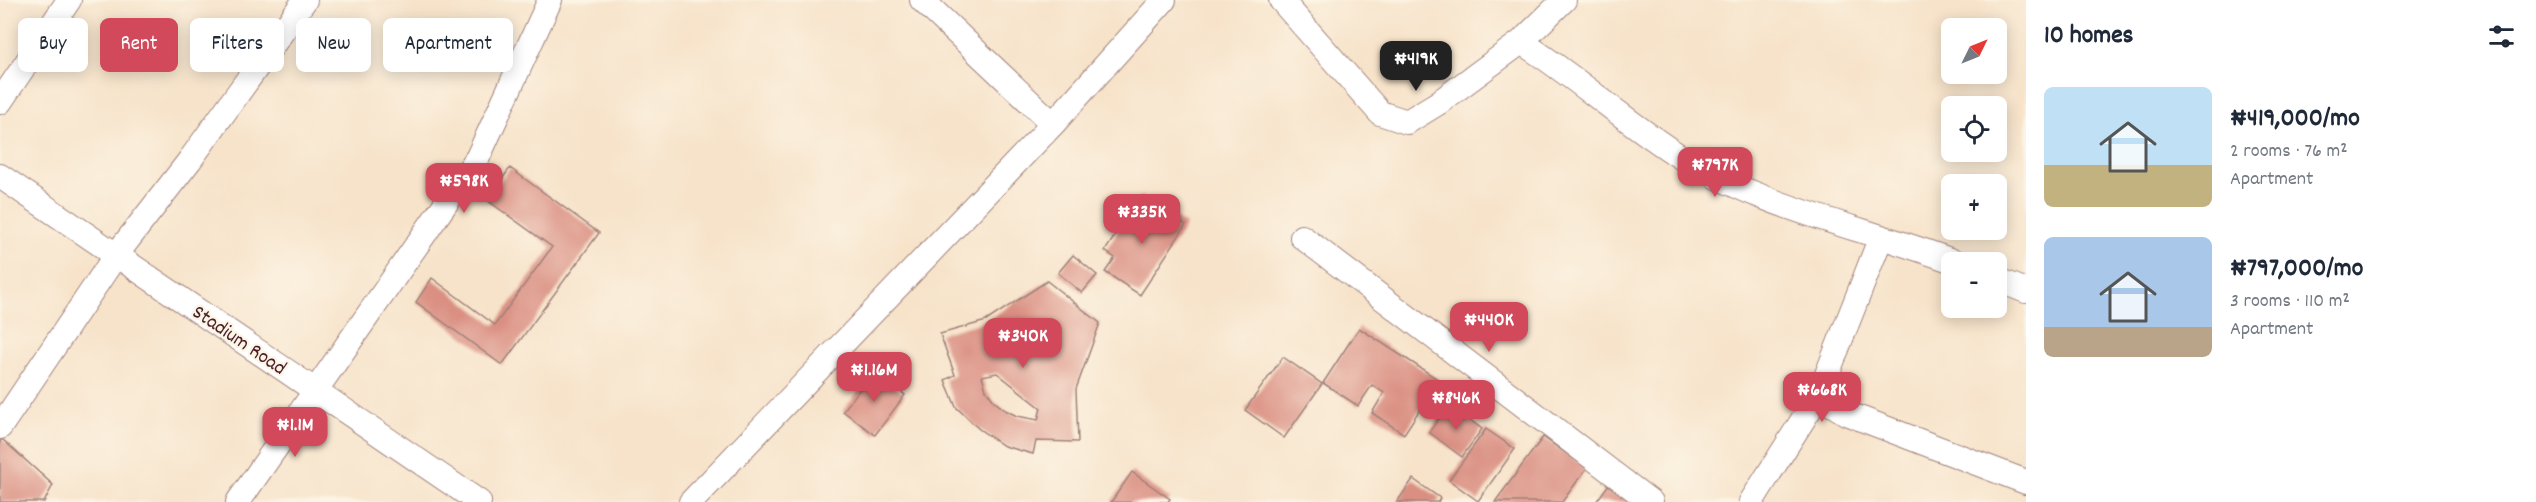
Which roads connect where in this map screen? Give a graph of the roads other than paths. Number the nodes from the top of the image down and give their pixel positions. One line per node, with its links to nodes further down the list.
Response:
1 (69, 0): 9 (street)
2 (305, 0): 14 (street)
3 (550, 0): 19 (street)
4 (922, 0): 10 (street)
5 (1164, 0): 10 (street)
6 (1281, 0): 8 (street)
7 (1564, 0): 8 (street)
8 (1521, 42): 13 (street)
9 (0, 102)
10 (1053, 124): 24 (street)
11 (0, 176): 14 (street, Stadium Road)
12 (1302, 237): 25 (street)
13 (1881, 237): 15 (street); 18 (street)
14 (116, 255): 19 (street, Stadium Road); 20 (street)
15 (1941, 257)
16 (2007, 283): 17 (street)
17 (2026, 291)
18 (1823, 388): 21 (street); 26 (street)
19 (318, 390): 22 (street); 23 (street, Stadium Road)
20 (0, 427)
21 (2026, 482)
22 (238, 502)
23 (479, 502)
24 (691, 502)
25 (1651, 502)
26 (1751, 502)

